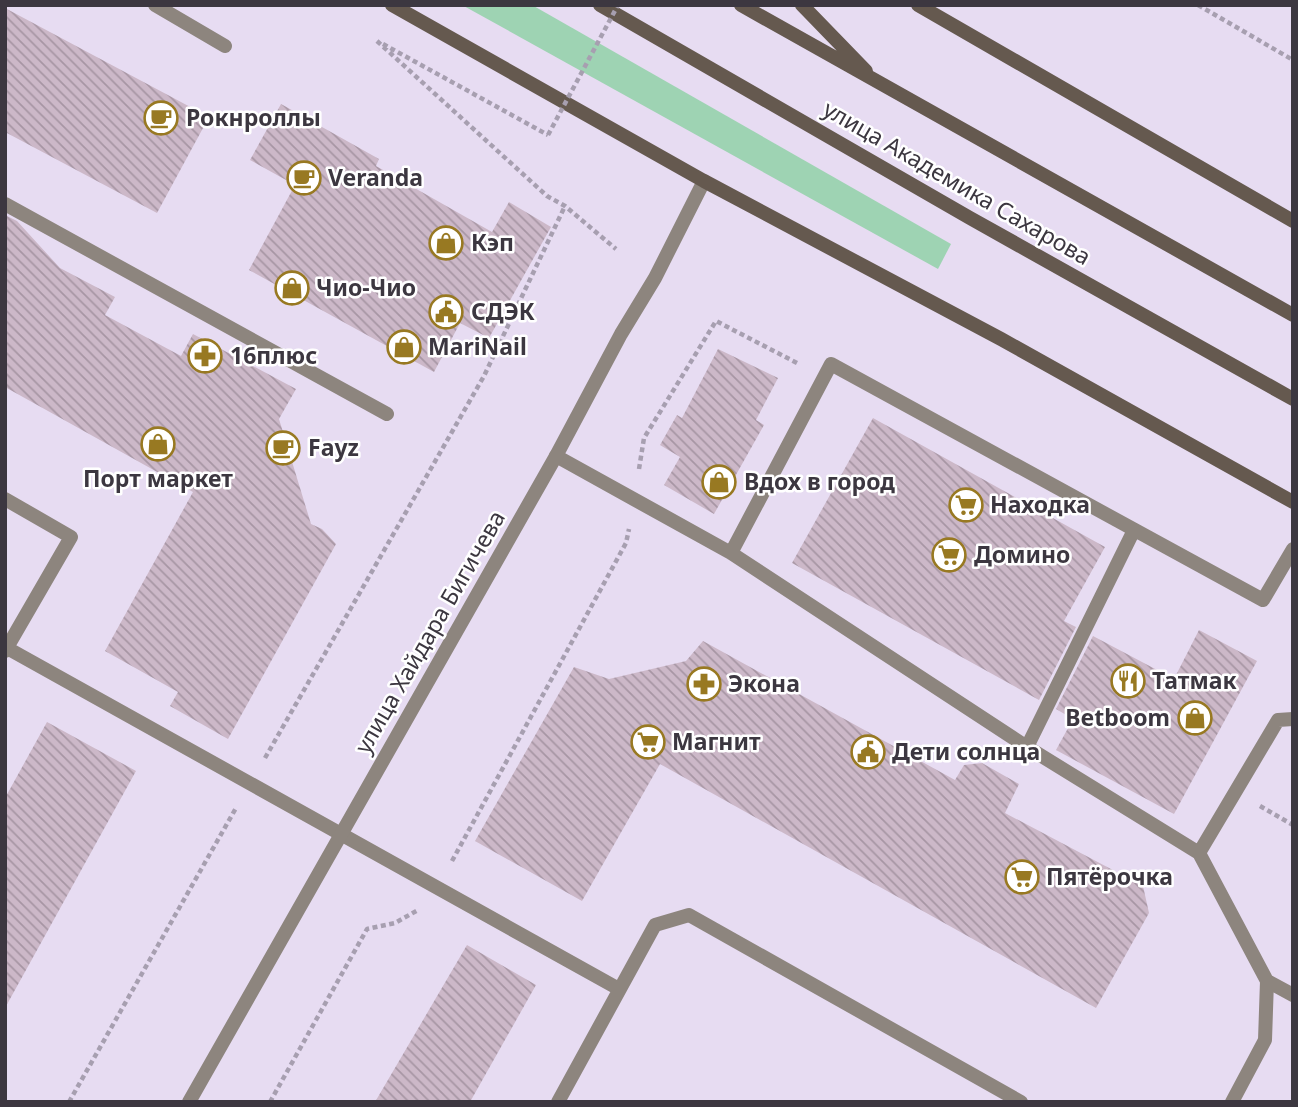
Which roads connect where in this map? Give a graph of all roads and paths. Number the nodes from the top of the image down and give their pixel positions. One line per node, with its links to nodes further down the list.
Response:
1 (156, 5): 9 (street)
2 (392, 5): 12 (main road)
3 (600, 5): 19 (main road, улица Академика Сахарова)
4 (618, 5): 14 (path, bridge)
5 (741, 5): 11 (main road)
6 (802, 5): 11 (main road)
7 (918, 5): 15 (main road)
8 (1198, 5): 10 (path)
9 (225, 46)
10 (1293, 60)
11 (879, 84): 17 (main road)
12 (704, 181): 21 (street, улица Хайдара Бигичева); 24 (main road)
13 (5, 204): 20 (street)
14 (565, 206): 16 (path); 31 (path)
15 (1293, 221)
16 (615, 248)
17 (1293, 316)
18 (716, 321): 23 (path)
19 (1293, 399)
20 (387, 414)
21 (556, 456): 23 (street); 32 (street, улица Хайдара Бигичева)
22 (5, 499): 28 (street)
23 (634, 499): 27 (street); 34 (path)
24 (1293, 502)
25 (1134, 530): 26 (street); 27 (street); 30 (street)
26 (1293, 549)
27 (731, 553): 30 (street)
28 (6, 650): 31 (street)
29 (1293, 719): 33 (street)
30 (1027, 747): 33 (street)
31 (251, 782): 32 (street); 38 (path)
32 (342, 833): 34 (street); 39 (street, улица Хайдара Бигичева)
33 (1199, 853): 35 (street)
34 (438, 887): 36 (street); 40 (path)
35 (1268, 981): 37 (street); 43 (street)
36 (618, 989): 41 (street); 42 (street)
37 (1293, 995)
38 (69, 1102)
39 (189, 1102)
40 (270, 1102)
41 (558, 1102)
42 (1021, 1102)
43 (1232, 1102)

